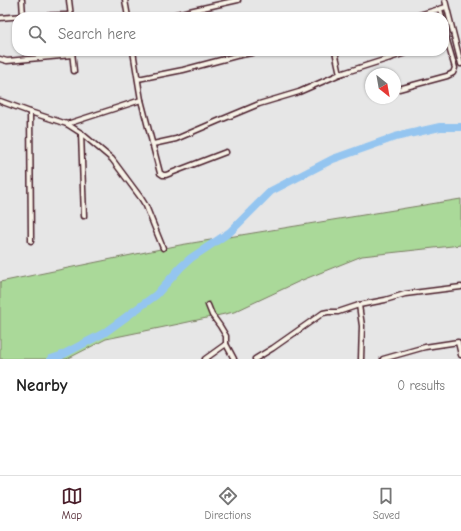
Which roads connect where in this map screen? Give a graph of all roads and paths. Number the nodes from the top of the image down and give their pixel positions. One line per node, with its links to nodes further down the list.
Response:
1 (22, 0): 8 (street)
2 (69, 0): 9 (street)
3 (126, 0): 10 (street)
4 (238, 0): 11 (street)
5 (445, 0): 6 (street)
6 (446, 7): 7 (street); 13 (street)
7 (440, 10): 12 (street)
8 (23, 12)
9 (70, 12)
10 (127, 12)
11 (182, 12)
12 (432, 12)
13 (447, 12)
14 (12, 17): 15 (street)
15 (0, 18)
16 (449, 18): 26 (street)
17 (449, 52): 30 (street)
18 (48, 56): 25 (street)
19 (72, 56): 27 (street)
20 (134, 56): 29 (street)
21 (236, 56): 29 (street)
22 (336, 56): 28 (street)
23 (397, 56): 24 (street)
24 (391, 58): 28 (street)
25 (0, 59)
26 (461, 64)
27 (74, 72)
28 (340, 74): 36 (street)
29 (138, 79): 31 (street)
30 (401, 88)
31 (141, 100): 34 (street); 36 (street)
32 (0, 101): 33 (street)
33 (30, 112): 34 (street); 39 (street)
34 (67, 124): 35 (street)
35 (81, 133): 38 (street); 40 (street)
36 (153, 144): 37 (street)
37 (226, 152)
38 (84, 216)
39 (30, 241)
40 (163, 248)
41 (461, 287): 43 (street)
42 (208, 305): 44 (street)
43 (359, 305): 48 (street); 49 (street)
44 (226, 344): 46 (street); 47 (street)
45 (461, 356): 50 (street)
46 (205, 359)
47 (234, 359)
48 (255, 359)
49 (360, 359)
50 (383, 359)

